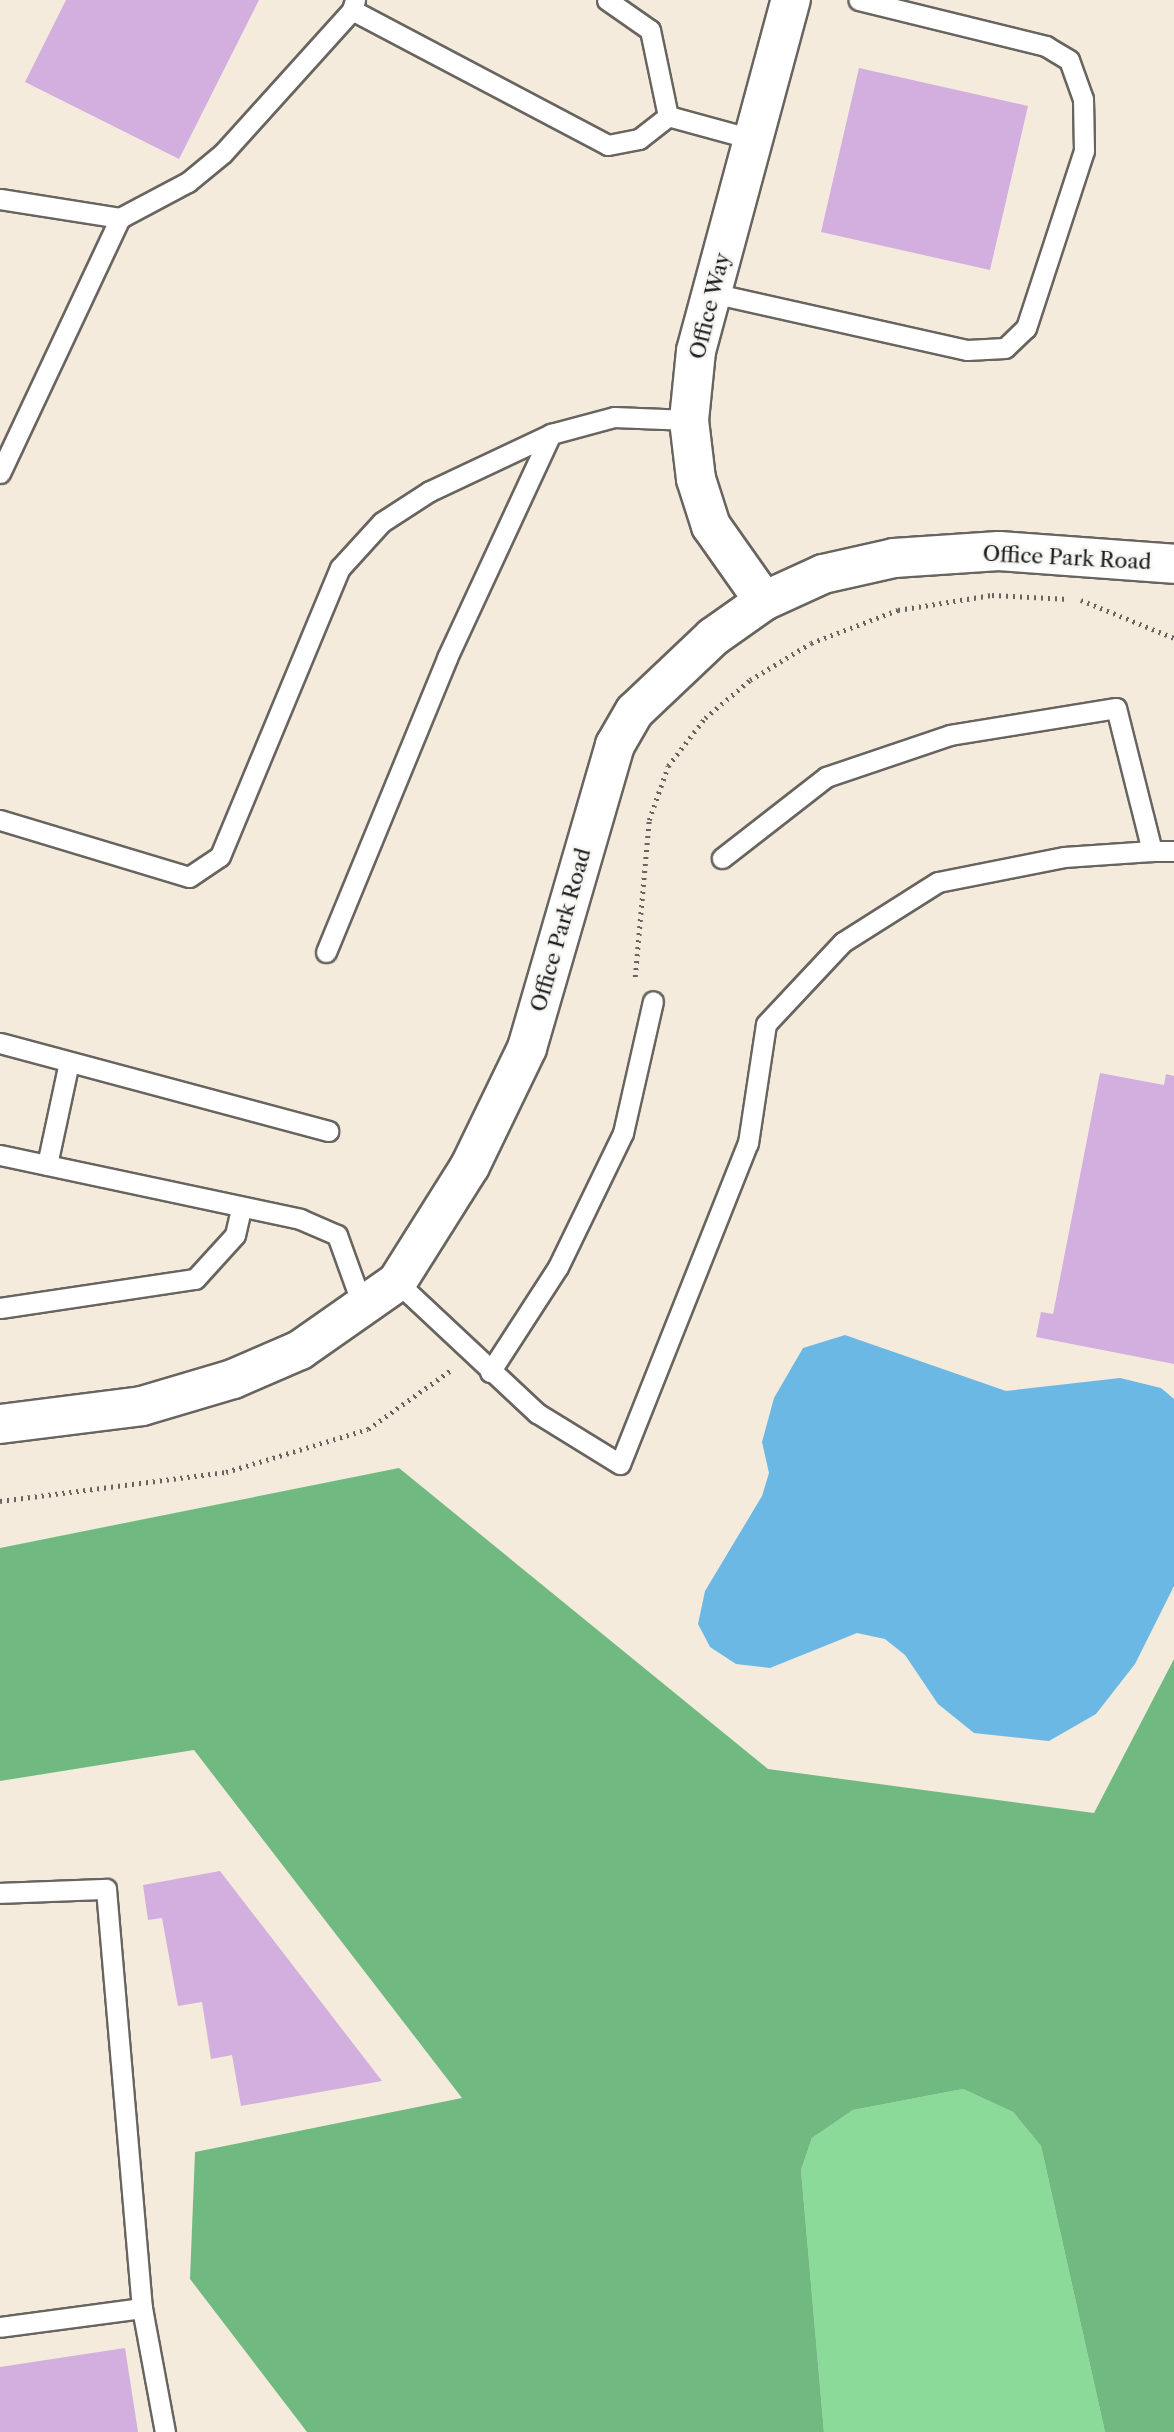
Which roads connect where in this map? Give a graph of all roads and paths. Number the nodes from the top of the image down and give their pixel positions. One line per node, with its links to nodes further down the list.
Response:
1 (607, 0): 5 (lane)
2 (791, 0): 6 (street, Office Way)
3 (859, 0): 9 (lane)
4 (353, 5): 5 (lane); 8 (lane)
5 (668, 116): 6 (lane)
6 (756, 140): 9 (street, Office Way)
7 (0, 199): 8 (lane)
8 (120, 218): 12 (lane)
9 (712, 293): 10 (street, Office Way)
10 (689, 420): 11 (lane); 14 (street, Office Way)
11 (551, 434): 16 (lane); 20 (lane)
12 (0, 472)
13 (1174, 564): 14 (street, Office Park Road)
14 (764, 601): 29 (street, Office Park Road)
15 (1174, 638): 21 (path)
16 (0, 820)
17 (1152, 851): 18 (lane); 19 (lane); 33 (lane)
18 (1174, 851)
19 (722, 858)
20 (326, 952)
21 (632, 987)
22 (653, 1001): 33 (lane)
23 (0, 1043): 24 (lane)
24 (69, 1062): 25 (lane); 27 (lane)
25 (328, 1131)
26 (0, 1155): 27 (lane)
27 (47, 1165): 28 (lane)
28 (241, 1208): 30 (lane); 31 (lane)
29 (397, 1282): 31 (street, Office Park Road); 32 (lane)
30 (0, 1308)
31 (364, 1310): 34 (street, Office Park Road)
32 (469, 1353): 33 (lane); 35 (path)
33 (490, 1372)
34 (0, 1424)
35 (0, 1501)
36 (0, 1893): 37 (lane)
37 (142, 2308): 38 (lane); 39 (lane)
38 (0, 2327)
39 (165, 2432)

